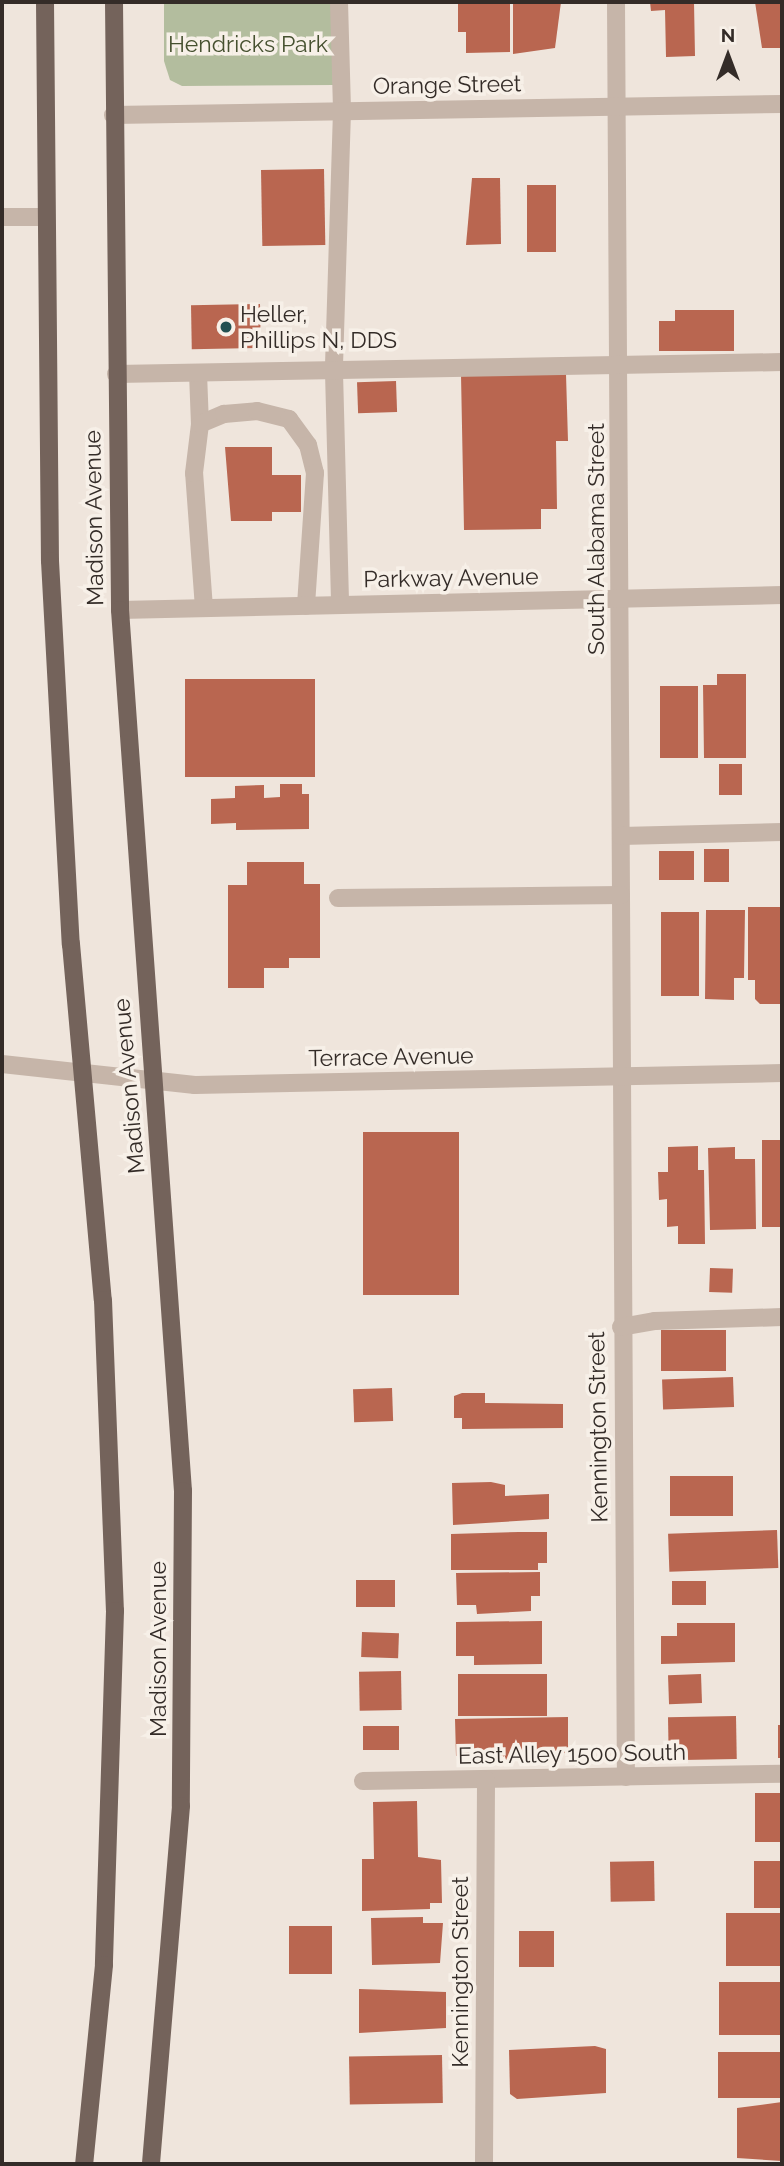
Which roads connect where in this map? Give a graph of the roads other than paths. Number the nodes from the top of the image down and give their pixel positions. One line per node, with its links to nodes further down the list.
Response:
1 (45, 2): 10 (main road, Madison Avenue)
2 (114, 2): 8 (main road, Madison Avenue)
3 (339, 2): 7 (street)
4 (616, 2): 6 (street, South Alabama Street)
5 (782, 104): 6 (street, Orange Street)
6 (619, 107): 7 (street, Orange Street); 12 (street, South Alabama Street)
7 (342, 111): 8 (street, Orange Street); 13 (street)
8 (113, 115): 15 (main road, Madison Avenue)
9 (2, 217): 10 (street)
10 (45, 217): 30 (main road, Madison Avenue)
11 (782, 362): 12 (street)
12 (621, 366): 13 (street); 20 (street, South Alabama Street)
13 (334, 372): 14 (street); 21 (street)
14 (198, 373): 15 (street); 16 (street)
15 (116, 374): 24 (main road, Madison Avenue)
16 (199, 402): 17 (street); 18 (street)
17 (224, 414): 18 (street); 22 (street)
18 (200, 424): 23 (street)
19 (782, 595): 20 (street, Parkway Avenue)
20 (621, 599): 21 (street, Parkway Avenue); 26 (street, South Alabama Street)
21 (341, 605): 22 (street, Parkway Avenue)
22 (306, 606): 23 (street, Parkway Avenue)
23 (204, 608): 24 (street, Parkway Avenue)
24 (120, 610): 33 (main road, Madison Avenue)
25 (782, 832): 26 (street)
26 (621, 836): 27 (street, South Alabama Street)
27 (621, 895): 28 (street); 32 (street, South Alabama Street)
28 (338, 898)
29 (2, 1064): 30 (street, Terrace Avenue)
30 (83, 1072): 33 (street, Terrace Avenue); 40 (main road, Madison Avenue)
31 (782, 1073): 32 (street, Terrace Avenue)
32 (619, 1077): 33 (street, Terrace Avenue); 35 (street, Kennington Street)
33 (154, 1082): 41 (main road, Madison Avenue)
34 (782, 1317): 35 (street)
35 (621, 1327): 37 (street, Kennington Street)
36 (782, 1774): 37 (street, East Alley 1500 South)
37 (626, 1777): 38 (street, East Alley 1500 South)
38 (486, 1780): 39 (street, East Alley 1500 South); 42 (street, Kennington Street)
39 (363, 1781)
40 (84, 2164)
41 (151, 2164)
42 (484, 2164)

